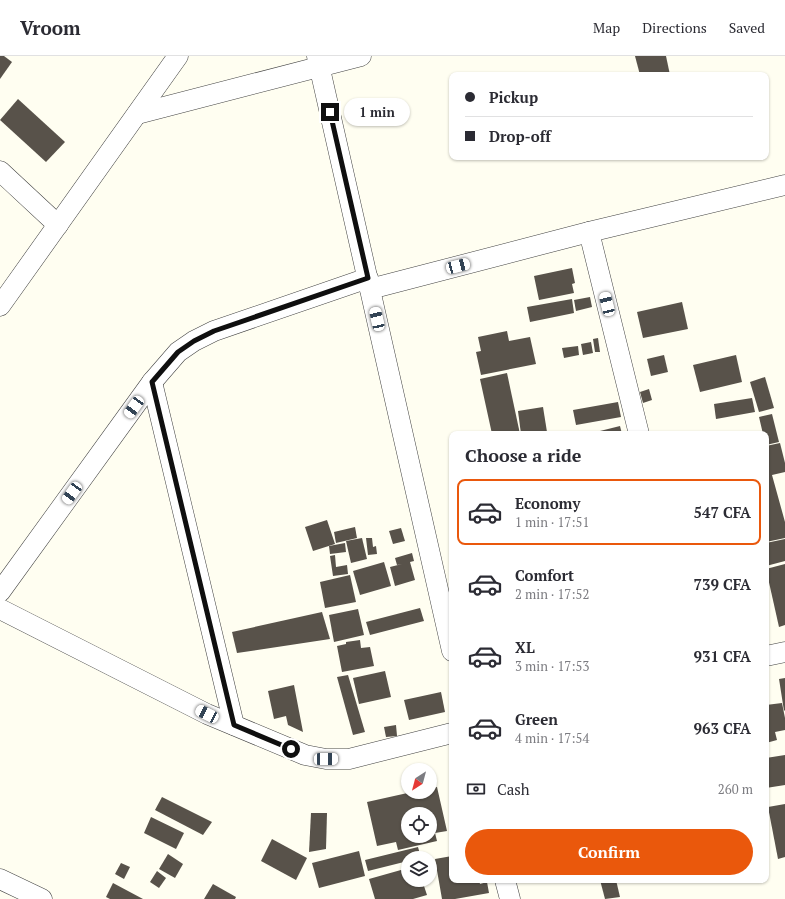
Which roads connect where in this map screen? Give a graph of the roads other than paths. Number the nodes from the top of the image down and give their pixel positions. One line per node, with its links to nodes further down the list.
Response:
1 (178, 56): 4 (street)
2 (360, 56): 3 (street)
3 (318, 61): 4 (street); 9 (street)
4 (136, 114): 7 (street)
5 (0, 171): 7 (street)
6 (785, 185): 8 (street)
7 (58, 225): 10 (street)
8 (589, 232): 9 (street); 12 (street)
9 (369, 283): 11 (street); 15 (street)
10 (0, 306)
11 (152, 382): 13 (street); 18 (street)
12 (638, 431)
13 (0, 592)
14 (0, 609): 18 (street)
15 (449, 638)
16 (785, 652): 17 (street)
17 (769, 655)
18 (234, 725): 19 (street)
19 (449, 734)
20 (0, 879): 22 (street)
21 (506, 883): 23 (street)
22 (42, 899)
23 (510, 899)

